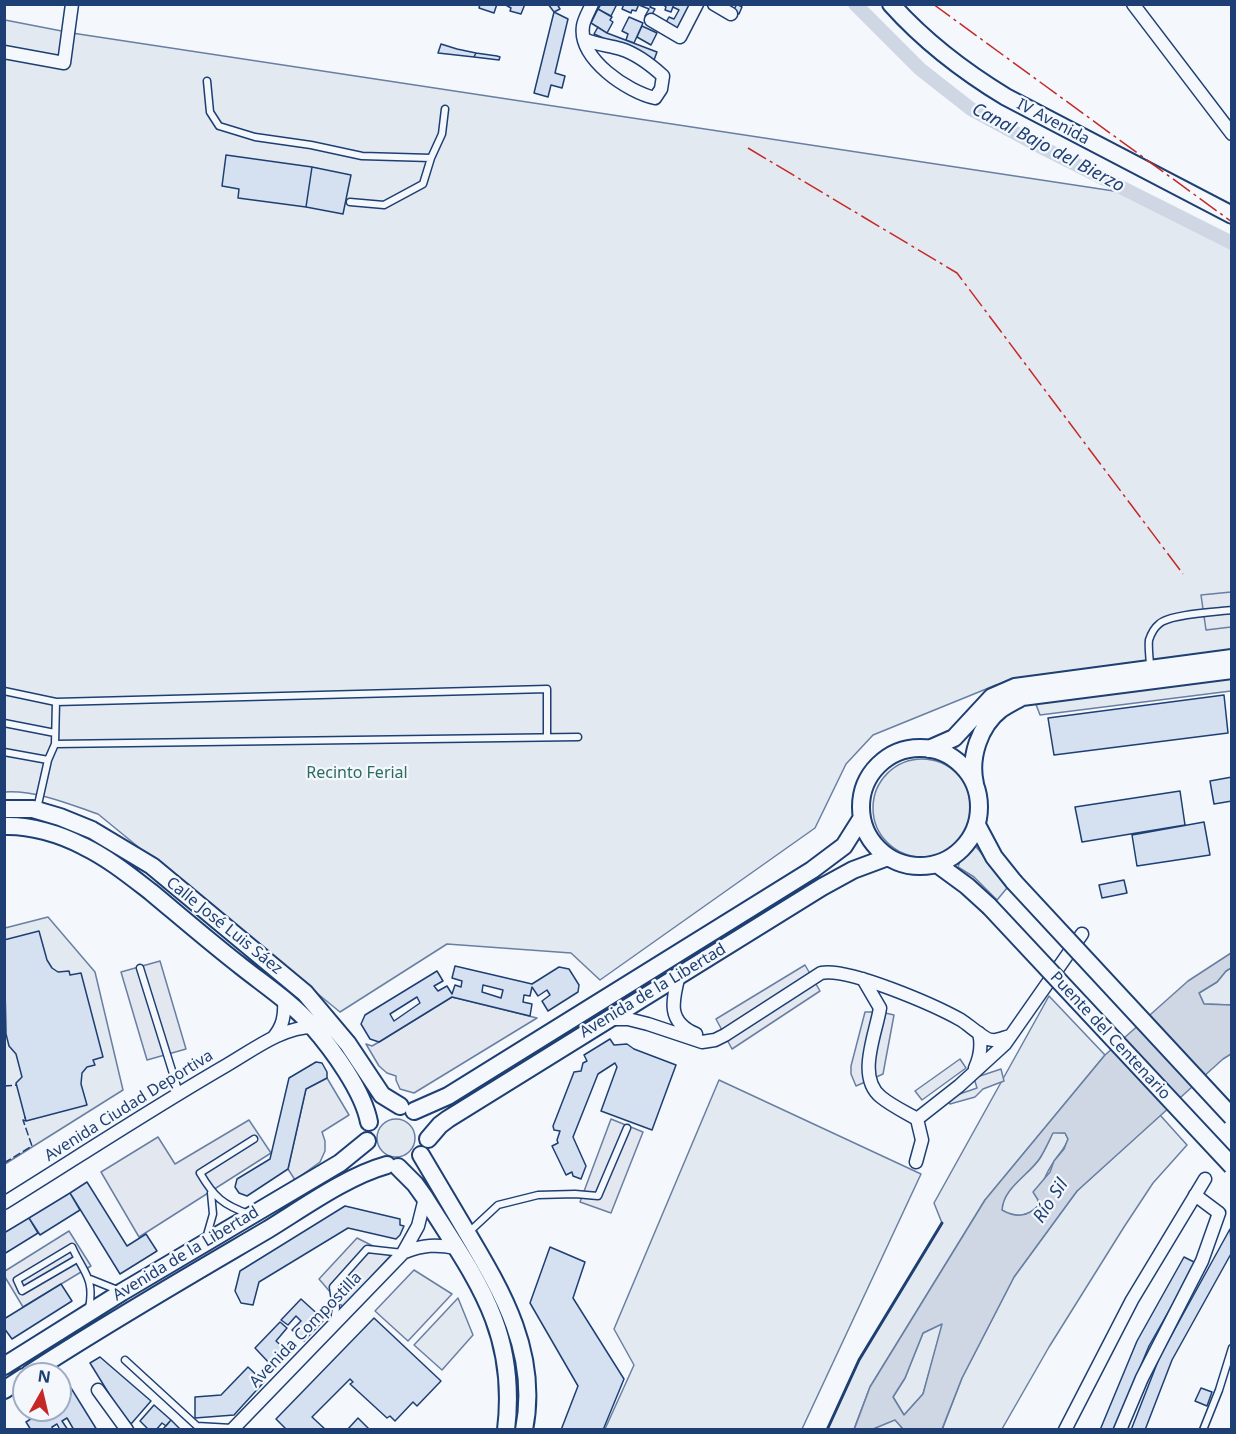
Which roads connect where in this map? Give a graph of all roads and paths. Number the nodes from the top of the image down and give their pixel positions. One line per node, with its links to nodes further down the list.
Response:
1 (72, 4): 10 (street)
2 (592, 4): 9 (street)
3 (697, 4): 8 (street)
4 (714, 4): 7 (street)
5 (891, 4): 16 (main road, IV Avenida)
6 (1132, 4): 13 (street)
7 (731, 14)
8 (651, 20)
9 (584, 39): 9 (street)
10 (4, 52)
11 (207, 81): 14 (lane)
12 (445, 109): 14 (lane)
13 (1232, 134)
14 (431, 158): 15 (lane)
15 (350, 202)
16 (1232, 215)
17 (1232, 610): 20 (lane)
18 (1232, 658): 20 (main road)
19 (1232, 670): 20 (main road)
20 (1151, 674): 28 (main road); 31 (main road)
21 (4, 691): 22 (lane)
22 (56, 702): 24 (lane); 25 (lane)
23 (4, 723): 24 (lane)
24 (56, 733): 27 (lane)
25 (547, 737): 26 (lane); 27 (lane)
26 (578, 737)
27 (55, 744): 30 (lane)
28 (929, 749): 31 (main road); 34 (main road)
29 (4, 752): 30 (lane)
30 (48, 760): 33 (lane)
31 (975, 784): 35 (main road)
32 (4, 809): 33 (main road, Calle José Luis Sáez)
33 (37, 810): 54 (main road, Calle José Luis Sáez)
34 (861, 819): 37 (main road); 54 (main road, Avenida de la Libertad)
35 (977, 825): 38 (main road); 55 (main road, Puente del Centenario, bridge)
36 (4, 826): 44 (main road, Calle José Luis Sáez)
37 (888, 857): 38 (main road); 41 (main road, Avenida de la Libertad)
38 (937, 864): 65 (main road, Puente del Centenario, bridge)
39 (1082, 934): 49 (street)
40 (141, 968): 53 (lane)
41 (679, 975): 46 (main road, Avenida de la Libertad); 50 (street)
42 (863, 979): 43 (street); 45 (street); 50 (street)
43 (898, 992): 45 (street); 48 (street)
44 (284, 1000): 47 (main road, Calle José Luis Sáez); 51 (street)
45 (878, 1004): 56 (street)
46 (608, 1019): 50 (street); 60 (main road, Avenida de la Libertad)
47 (313, 1027): 51 (street, Avenida Ciudad Deportiva); 57 (main road, Calle José Luis Sáez)
48 (979, 1033): 49 (street); 52 (street)
49 (1010, 1036): 52 (street)
50 (722, 1037)
51 (272, 1039): 53 (street, Avenida Ciudad Deportiva)
52 (973, 1072): 56 (street)
53 (179, 1093): 70 (street, Avenida Ciudad Deportiva)
54 (407, 1108): 57 (main road); 60 (main road)
55 (1232, 1117)
56 (917, 1119): 63 (street)
57 (369, 1122): 61 (main road)
58 (627, 1128): 72 (lane)
59 (254, 1139): 67 (lane)
60 (428, 1139): 62 (main road)
61 (367, 1141): 64 (main road); 71 (main road, Avenida de la Libertad)
62 (421, 1155): 64 (main road); 72 (main road)
63 (916, 1162)
64 (392, 1166): 69 (main road); 83 (main road, Avenida de la Libertad)
65 (1232, 1166)
66 (1205, 1179): 68 (street)
67 (211, 1192): 71 (lane); 73 (lane)
68 (1195, 1195): 90 (street); 91 (street)
69 (425, 1198): 74 (main road); 75 (street, Avenida Compostilla)
70 (4, 1203)
71 (252, 1215): 73 (main road, Avenida de la Libertad)
72 (467, 1233): 89 (main road)
73 (202, 1244): 78 (main road, Avenida de la Libertad)
74 (456, 1248): 75 (street, Avenida Compostilla); 88 (main road)
75 (404, 1253): 80 (street, Avenida Compostilla); 80 (lane)
76 (77, 1259): 76 (lane); 77 (lane)
77 (90, 1279): 78 (lane); 79 (lane)
78 (122, 1292): 79 (main road, Avenida de la Libertad)
79 (87, 1315): 84 (main road, Avenida de la Libertad)
80 (333, 1326): 86 (street, Avenida Compostilla)
81 (1232, 1348): 92 (lane)
82 (124, 1360): 86 (lane)
83 (47, 1362)
84 (4, 1366)
85 (98, 1390): 87 (street)
86 (232, 1429)
87 (127, 1430)
88 (506, 1430)
89 (524, 1430)
90 (1065, 1430)
91 (1120, 1430)
92 (1203, 1430)

